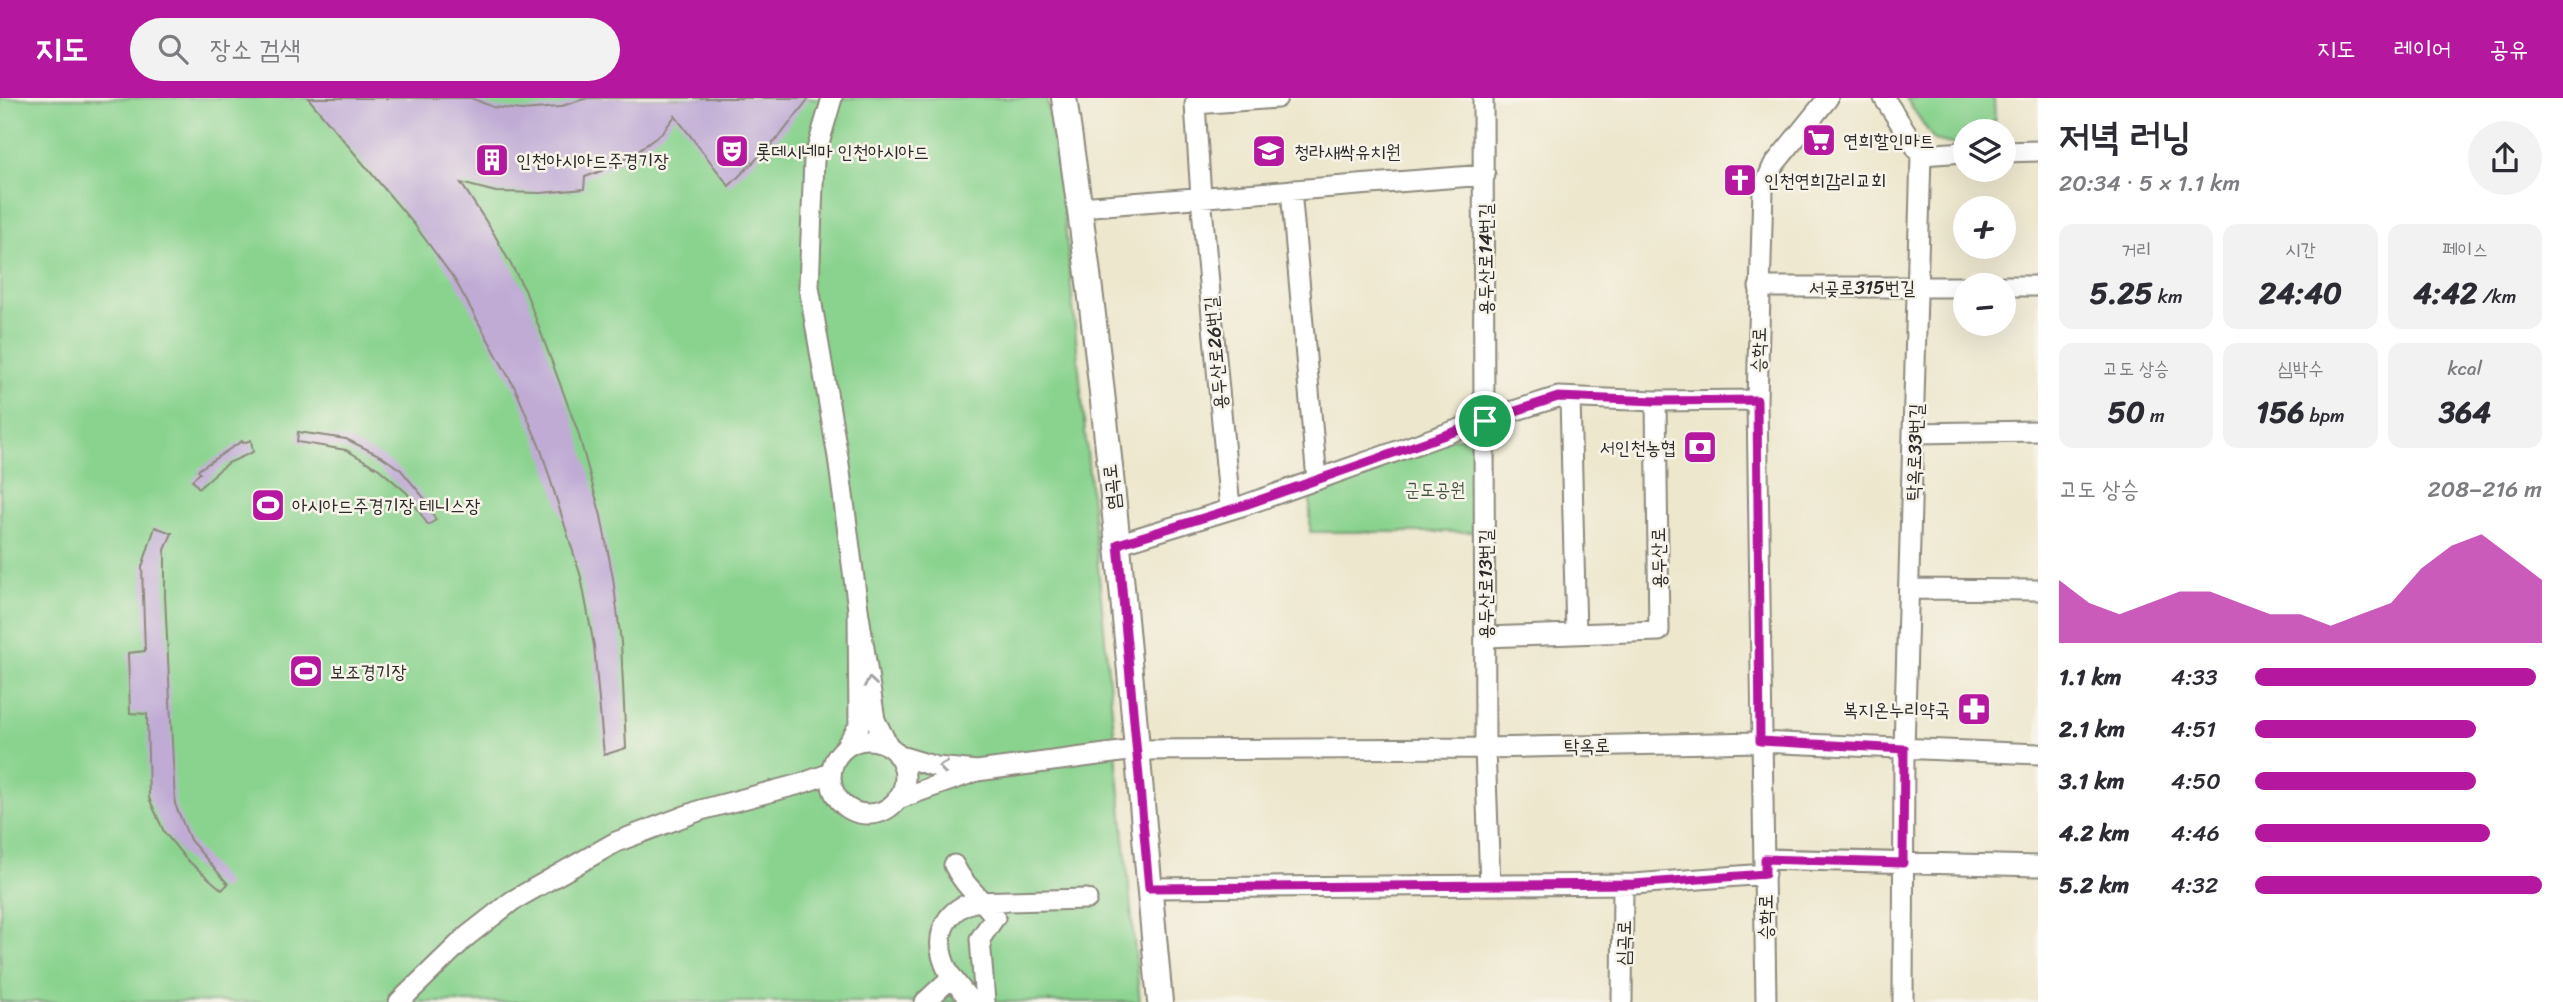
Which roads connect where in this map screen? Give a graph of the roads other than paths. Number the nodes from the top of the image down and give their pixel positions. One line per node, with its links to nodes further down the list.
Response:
1 (832, 98): 31 (street)
2 (1064, 98): 14 (main road, 염곡로)
3 (1277, 98): 13 (street, 용두산로26번길)
4 (1483, 98): 11 (street, 용두산로14번길)
5 (1828, 98): 17 (street, 승학로)
6 (1884, 98): 10 (street)
7 (2038, 151): 8 (street)
8 (2016, 152)
9 (1953, 153): 10 (street)
10 (1921, 155): 18 (street, 탁옥로33번길)
11 (1485, 175): 12 (street); 23 (street, 용두산로14번길)
12 (1291, 190): 13 (street); 26 (street)
13 (1201, 197): 14 (street); 27 (street, 용두산로26번길)
14 (1080, 207): 28 (main road, 염곡로)
15 (2016, 286): 16 (street)
16 (2038, 286)
17 (1759, 287): 18 (street, 서곶로315번길); 21 (street, 승학로)
18 (1919, 287): 19 (street, 서곶로315번길); 25 (street, 탁옥로33번길)
19 (1953, 287)
20 (1570, 398): 22 (street); 23 (street); 32 (street)
21 (1757, 400): 22 (street); 34 (street, 승학로)
22 (1656, 401): 32 (street, 용두산로)
23 (1485, 421): 26 (street); 33 (street, 용두산로13번길)
24 (2038, 431): 25 (street)
25 (1914, 433): 29 (street, 탁옥로33번길)
26 (1317, 480): 27 (street)
27 (1230, 508): 28 (street)
28 (1118, 544): 38 (main road, 염곡로)
29 (1910, 589): 30 (street); 37 (street, 탁옥로33번길)
30 (2038, 590)
31 (858, 609): 36 (street); 39 (street, one-way to 31)
32 (1576, 634): 33 (street, 용두산로)
33 (1486, 637): 35 (street, 용두산로13번길)
34 (1760, 741): 35 (street, 탁옥로); 37 (street, 탁옥로); 47 (street, 승학로)
35 (1485, 748): 38 (street, 탁옥로); 49 (street, 용두산로13번길)
36 (844, 749): 39 (street); 42 (street)
37 (1904, 749): 40 (street, 탁옥로); 44 (street, 탁옥로33번길)
38 (1136, 750): 41 (street, 탁옥로); 50 (main road, 염곡로)
39 (893, 751): 41 (street, one-way to 39); 43 (street)
40 (2038, 754)
41 (976, 771): 43 (street)
42 (831, 773): 43 (street); 54 (street)
43 (898, 799)
44 (1903, 863): 46 (street); 47 (street); 61 (street, 탁옥로33번길)
45 (954, 865): 52 (street)
46 (2038, 866)
47 (1765, 867): 48 (street); 60 (street, 승학로)
48 (1623, 884): 49 (street); 59 (street, 심곡로)
49 (1490, 885): 50 (street)
50 (1149, 888): 58 (main road, 염곡로)
51 (1087, 899): 52 (street)
52 (985, 902): 53 (street); 57 (street)
53 (952, 977): 55 (street); 56 (street)
54 (398, 1002)
55 (925, 1002)
56 (971, 1002)
57 (985, 1002)
58 (1160, 1002)
59 (1622, 1002)
60 (1766, 1002)
61 (1903, 1002)

